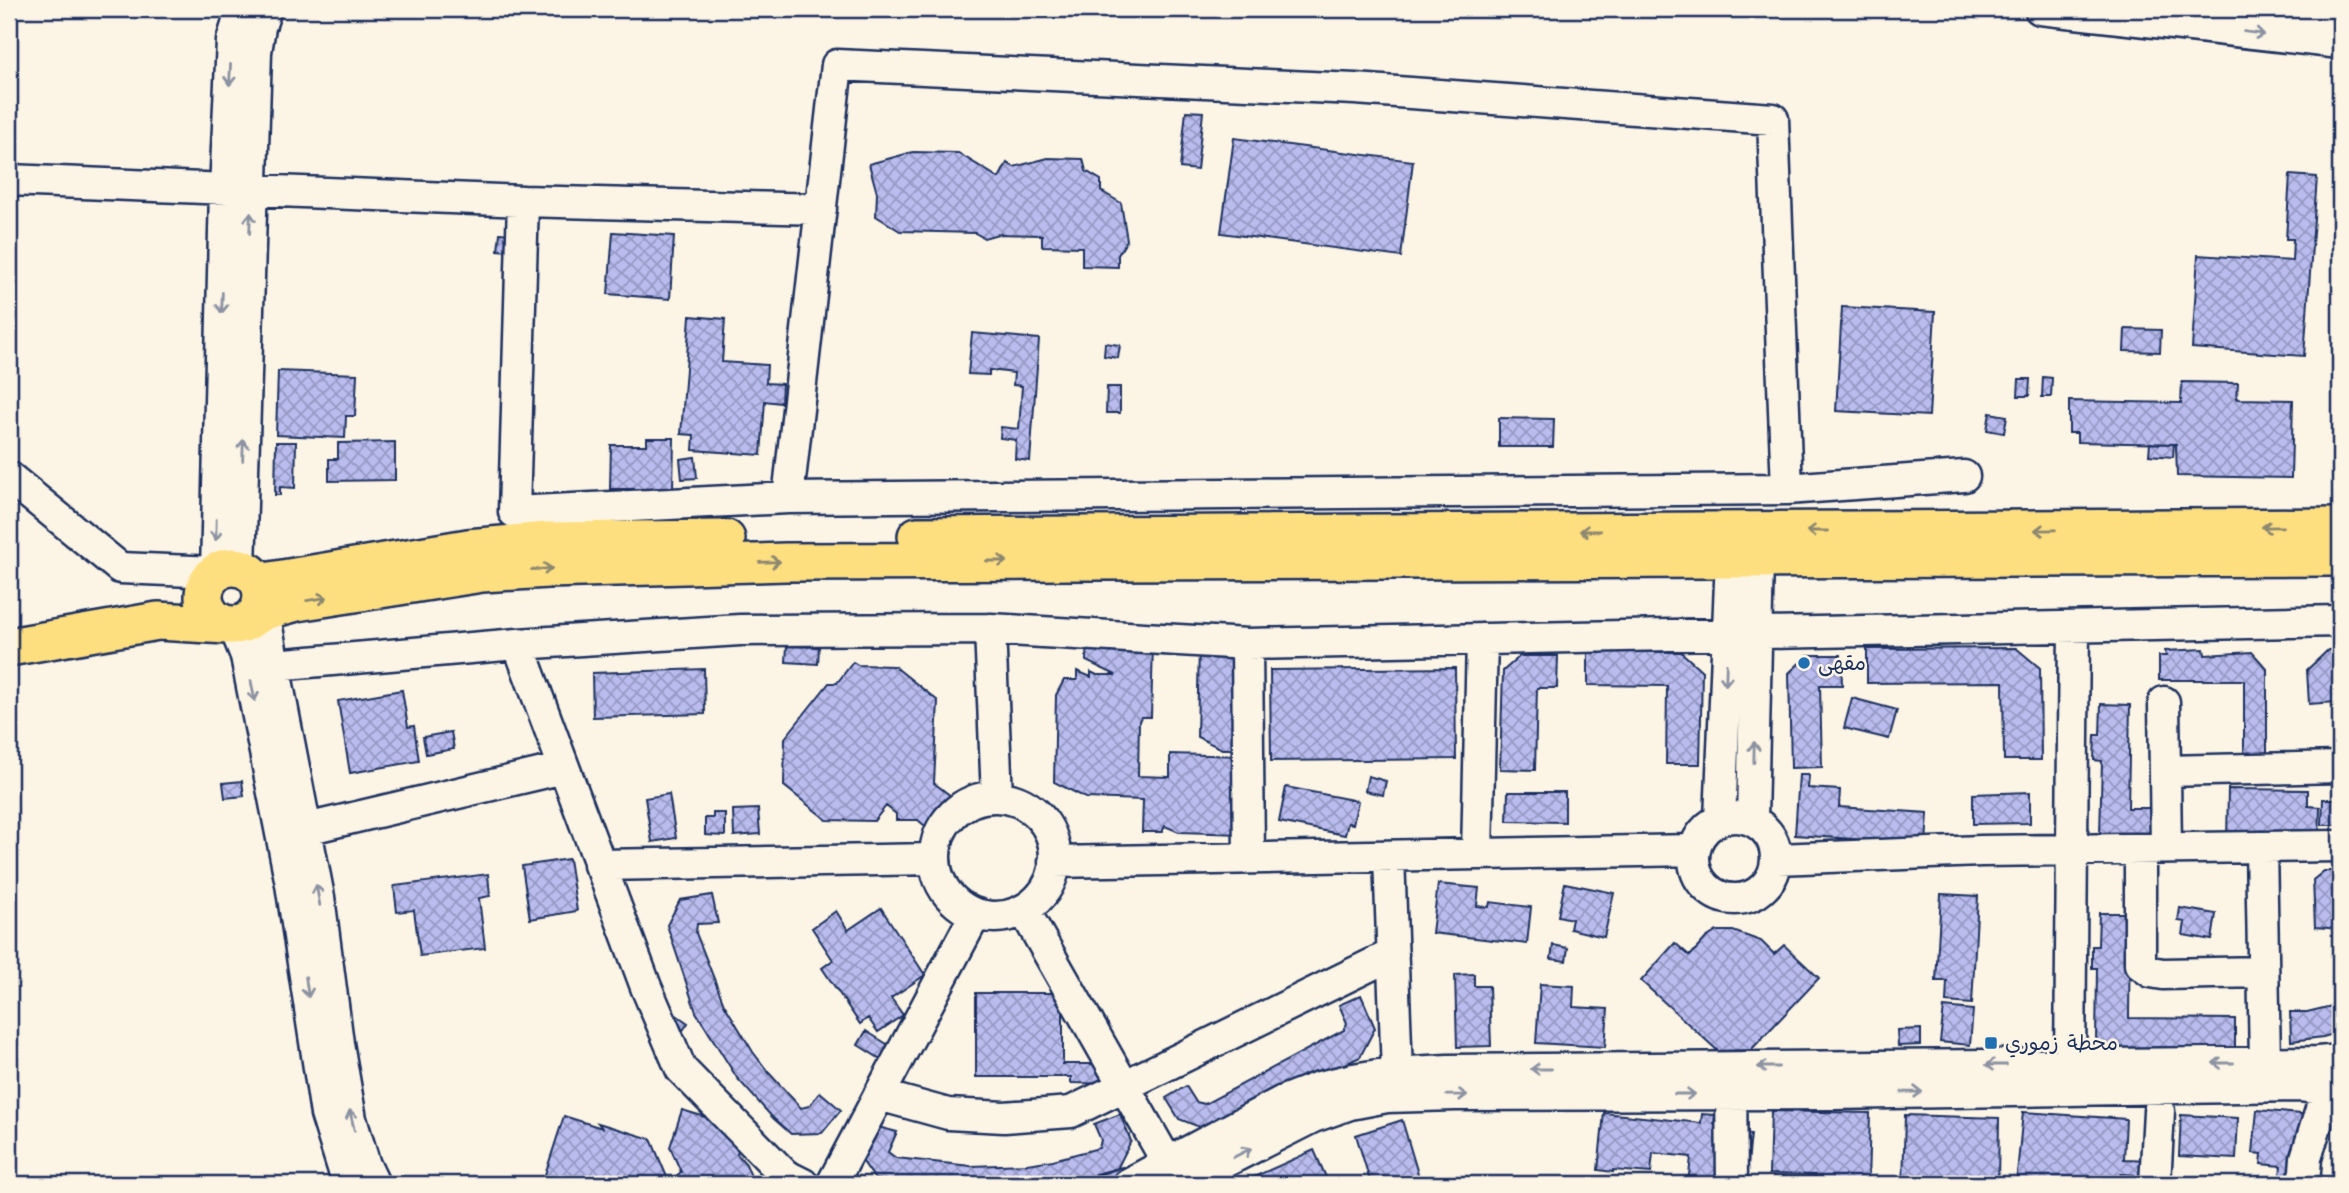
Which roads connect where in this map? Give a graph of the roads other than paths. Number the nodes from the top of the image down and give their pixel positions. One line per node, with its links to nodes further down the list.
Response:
1 (242, 9): 8 (street, one-way to 8)
2 (266, 9): 8 (street)
3 (2040, 9): 6 (street, one-way to 6)
4 (2249, 9): 5 (street)
5 (2340, 19)
6 (2340, 43)
7 (9, 180): 8 (street)
8 (238, 190): 9 (street); 18 (street)
9 (523, 201): 10 (street); 14 (street)
10 (821, 209): 13 (street); 14 (street)
11 (1964, 476): 13 (street)
12 (9, 477): 18 (street)
13 (1787, 489): 14 (street)
14 (788, 498)
15 (2340, 527): 18 (main road, one-way to 18)
16 (2340, 557): 17 (main road)
17 (1745, 558): 18 (main road, one-way to 17); 22 (street)
18 (240, 598): 26 (main road); 27 (street); 62 (street, one-way to 62)
19 (2340, 621): 20 (street)
20 (2074, 627): 22 (street); 40 (street)
21 (990, 629): 24 (street); 25 (street); 32 (street)
22 (1742, 634): 23 (street); 33 (street, one-way to 33); 34 (street, one-way to 22)
23 (1482, 639): 25 (street); 41 (street)
24 (518, 644): 27 (street); 30 (street)
25 (1247, 644): 43 (street)
26 (9, 647)
27 (274, 665): 35 (street)
28 (2164, 702): 31 (street)
29 (2340, 767): 31 (street)
30 (564, 768): 35 (street); 47 (street)
31 (2165, 771): 38 (street)
32 (997, 797): 44 (street); 46 (street)
33 (1720, 820): 34 (street); 39 (street)
34 (1752, 820): 45 (street)
35 (306, 830): 63 (street, one-way to 35)
36 (2340, 846): 37 (street)
37 (2261, 847): 38 (street); 51 (street)
38 (2153, 849): 40 (street); 51 (street)
39 (1695, 850): 41 (street); 45 (street)
40 (2072, 850): 45 (street); 54 (street)
41 (1477, 854): 42 (street)
42 (1390, 856): 43 (street); 50 (street)
43 (1249, 858): 46 (street)
44 (934, 859): 47 (street); 49 (street)
45 (1777, 859)
46 (1055, 862): 48 (street)
47 (600, 865): 64 (street)
48 (1024, 910): 49 (street); 57 (street)
49 (975, 915): 59 (street)
50 (1393, 954): 55 (street); 57 (street)
51 (2263, 972): 53 (street)
52 (2340, 1060): 53 (street)
53 (2264, 1063): 54 (street, one-way to 54)
54 (2070, 1065): 56 (street, one-way to 56)
55 (1397, 1073): 56 (street, one-way to 55); 61 (street)
56 (1731, 1081): 58 (street, one-way to 58); 61 (street, one-way to 56); 67 (street)
57 (1124, 1086): 59 (street); 61 (street)
58 (2334, 1091): 69 (street)
59 (879, 1095): 65 (street)
60 (2159, 1111): 68 (street)
61 (1176, 1178): 66 (street)
62 (348, 1184)
63 (374, 1184)
64 (803, 1184)
65 (832, 1184)
66 (1128, 1184)
67 (1732, 1184)
68 (2155, 1184)
69 (2304, 1184)

